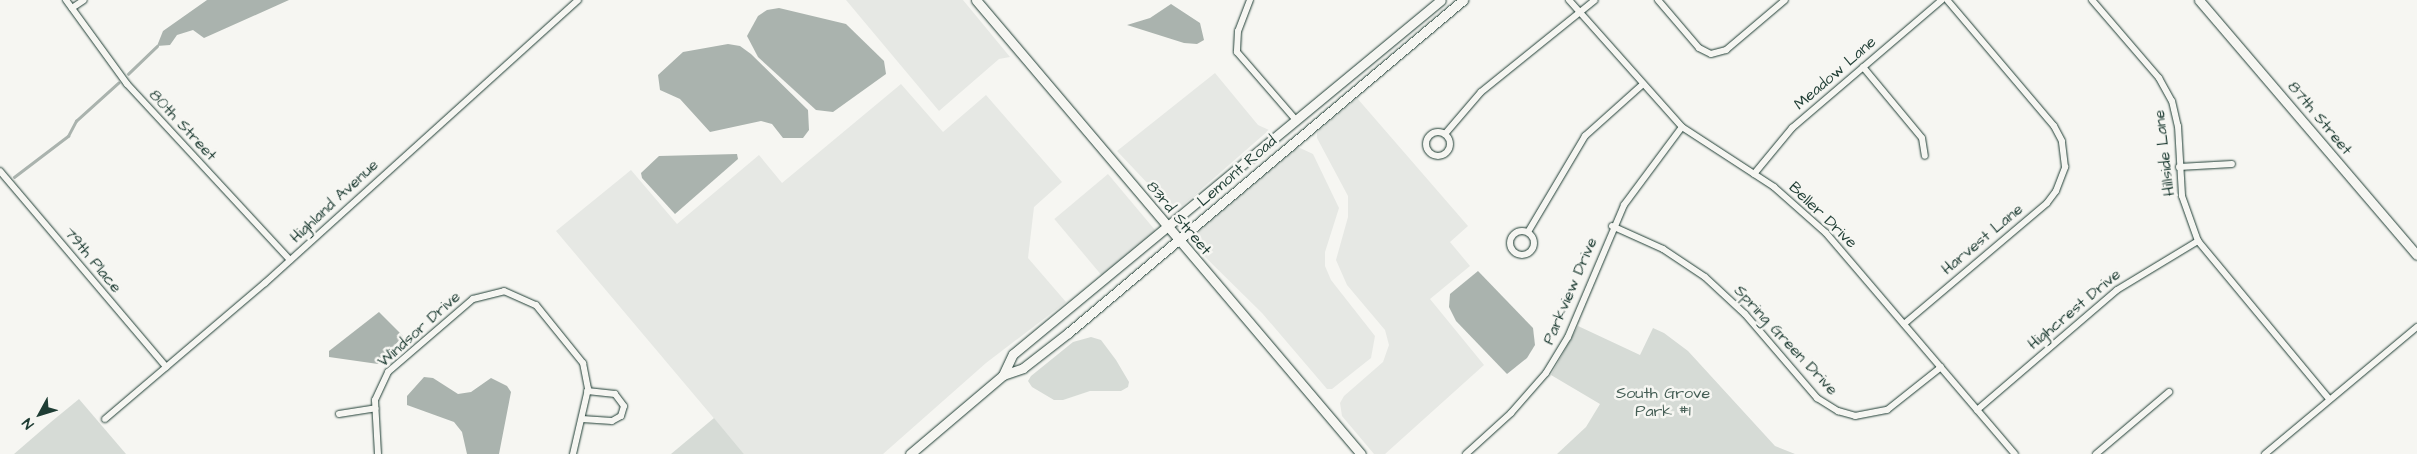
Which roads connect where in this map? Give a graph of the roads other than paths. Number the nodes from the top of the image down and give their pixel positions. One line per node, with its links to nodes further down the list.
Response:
1 (66, 0): 16 (street, 80th Street)
2 (84, 0): 16 (street)
3 (578, 0): 34 (street, Highland Avenue)
4 (976, 0): 29 (main road, 83rd Street)
5 (1250, 0): 20 (street)
6 (1441, 0): 20 (main road, Lemont Road)
7 (1463, 0): 31 (main road, Lemont Road)
8 (1569, 0): 17 (street, Beller Drive)
9 (1595, 0): 17 (street)
10 (1658, 0): 11 (street)
11 (1785, 0)
12 (1942, 0): 18 (street, Meadow Lane)
13 (1947, 0): 35 (street, Harvest Lane)
14 (2092, 0): 25 (street, Hillside Lane)
15 (2199, 0): 33 (main road, 87th Street)
16 (72, 8): 34 (street, 80th Street)
17 (1580, 13): 19 (street, Beller Drive); 22 (street)
18 (1863, 67): 23 (street); 27 (street, Meadow Lane)
19 (1642, 85): 21 (street, Beller Drive); 30 (street)
20 (1296, 120): 29 (main road, Lemont Road)
21 (1682, 127): 27 (street, Beller Drive); 28 (street, Parkview Drive)
22 (1445, 134)
23 (1925, 156)
24 (2232, 164): 25 (street)
25 (2179, 167): 32 (street, Hillside Lane)
26 (0, 171): 37 (street, 79th Place)
27 (1754, 174): 35 (street, Beller Drive)
28 (1612, 226): 38 (street, Spring Green Drive); 52 (street, Parkview Drive)
29 (1167, 227): 31 (main road, 83rd Street); 39 (main road, Lemont Road)
30 (1528, 232)
31 (1179, 240): 39 (main road, Lemont Road); 51 (main road, 83rd Street)
32 (2198, 241): 42 (street, Hillside Lane); 44 (street, Highcrest Drive)
33 (2417, 255)
34 (290, 260): 37 (street, Highland Avenue)
35 (1904, 324): 38 (street, Beller Drive)
36 (2417, 327): 42 (street)
37 (166, 367): 46 (street, Highland Avenue)
38 (1941, 367): 44 (street, Beller Drive)
39 (1003, 375): 50 (main road, Lemont Road)
40 (587, 391): 43 (street, Windsor Drive); 47 (street, Windsor Drive); 47 (street)
41 (2169, 392): 54 (street)
42 (2329, 399): 55 (street)
43 (376, 408): 45 (street); 48 (street, Windsor Drive)
44 (1977, 410): 53 (street, Beller Drive)
45 (339, 414)
46 (105, 419)
47 (582, 419): 49 (street, Windsor Drive)
48 (378, 454)
49 (573, 454)
50 (910, 454)
51 (1361, 454)
52 (1466, 454)
53 (2015, 454)
54 (2096, 454)
55 (2265, 454)

